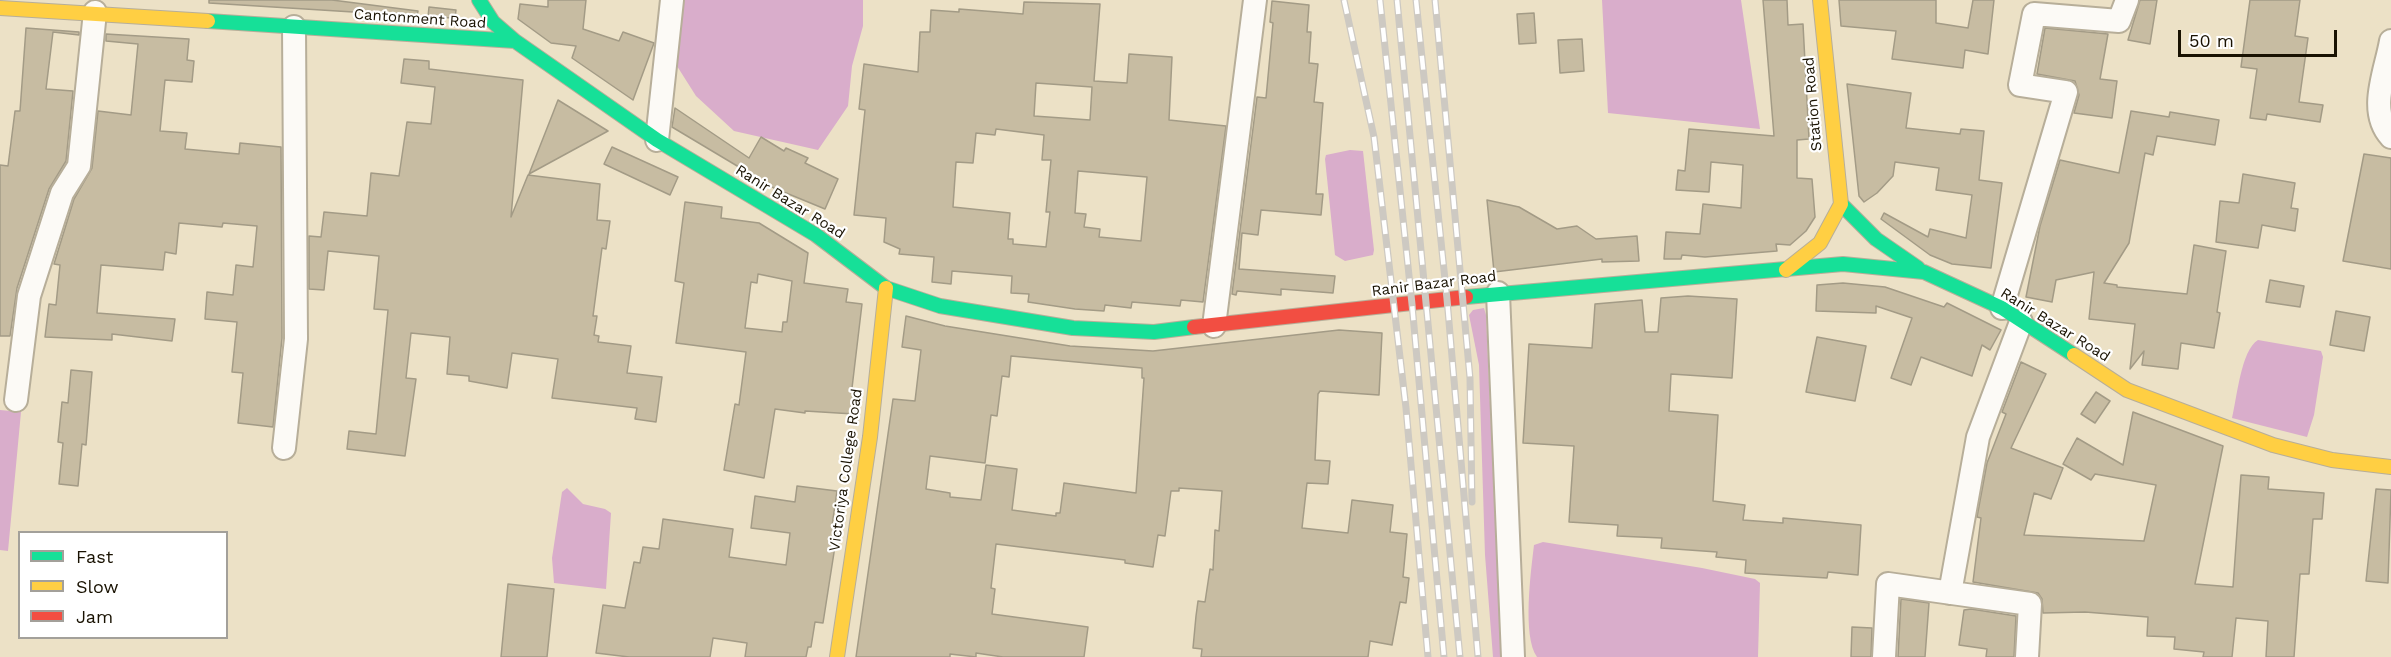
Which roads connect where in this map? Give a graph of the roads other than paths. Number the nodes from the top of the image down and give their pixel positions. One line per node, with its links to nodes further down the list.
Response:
1 (479, 0): 10 (main road, Ranir Bazar Road)
2 (672, 0): 12 (street)
3 (1255, 0): 20 (street)
4 (1820, 0): 13 (main road, Station Road)
5 (2127, 0): 18 (street)
6 (0, 8): 7 (main road, Cantonment Road)
7 (94, 12): 8 (main road, Cantonment Road); 21 (street)
8 (294, 27): 10 (main road, Cantonment Road); 22 (street)
9 (2391, 40): 11 (street)
10 (515, 41): 12 (main road, Ranir Bazar Road)
11 (2391, 137)
12 (657, 140): 16 (main road, Ranir Bazar Road)
13 (1841, 204): 14 (main road, Station Road); 15 (main road)
14 (1786, 270): 15 (main road, Ranir Bazar Road); 17 (main road, Ranir Bazar Road)
15 (1924, 272): 18 (main road, Ranir Bazar Road)
16 (886, 288): 20 (main road, Ranir Bazar Road); 25 (main road, Victoriya College Road)
17 (1498, 293): 20 (main road, Ranir Bazar Road); 26 (street)
18 (2002, 308): 19 (main road, Ranir Bazar Road)
19 (2021, 322): 23 (main road, Ranir Bazar Road); 24 (street)
20 (1214, 326)
21 (16, 400)
22 (284, 448)
23 (2391, 467)
24 (1950, 593): 27 (street); 28 (street)
25 (837, 657)
26 (1512, 657)
27 (1884, 657)
28 (2027, 657)

